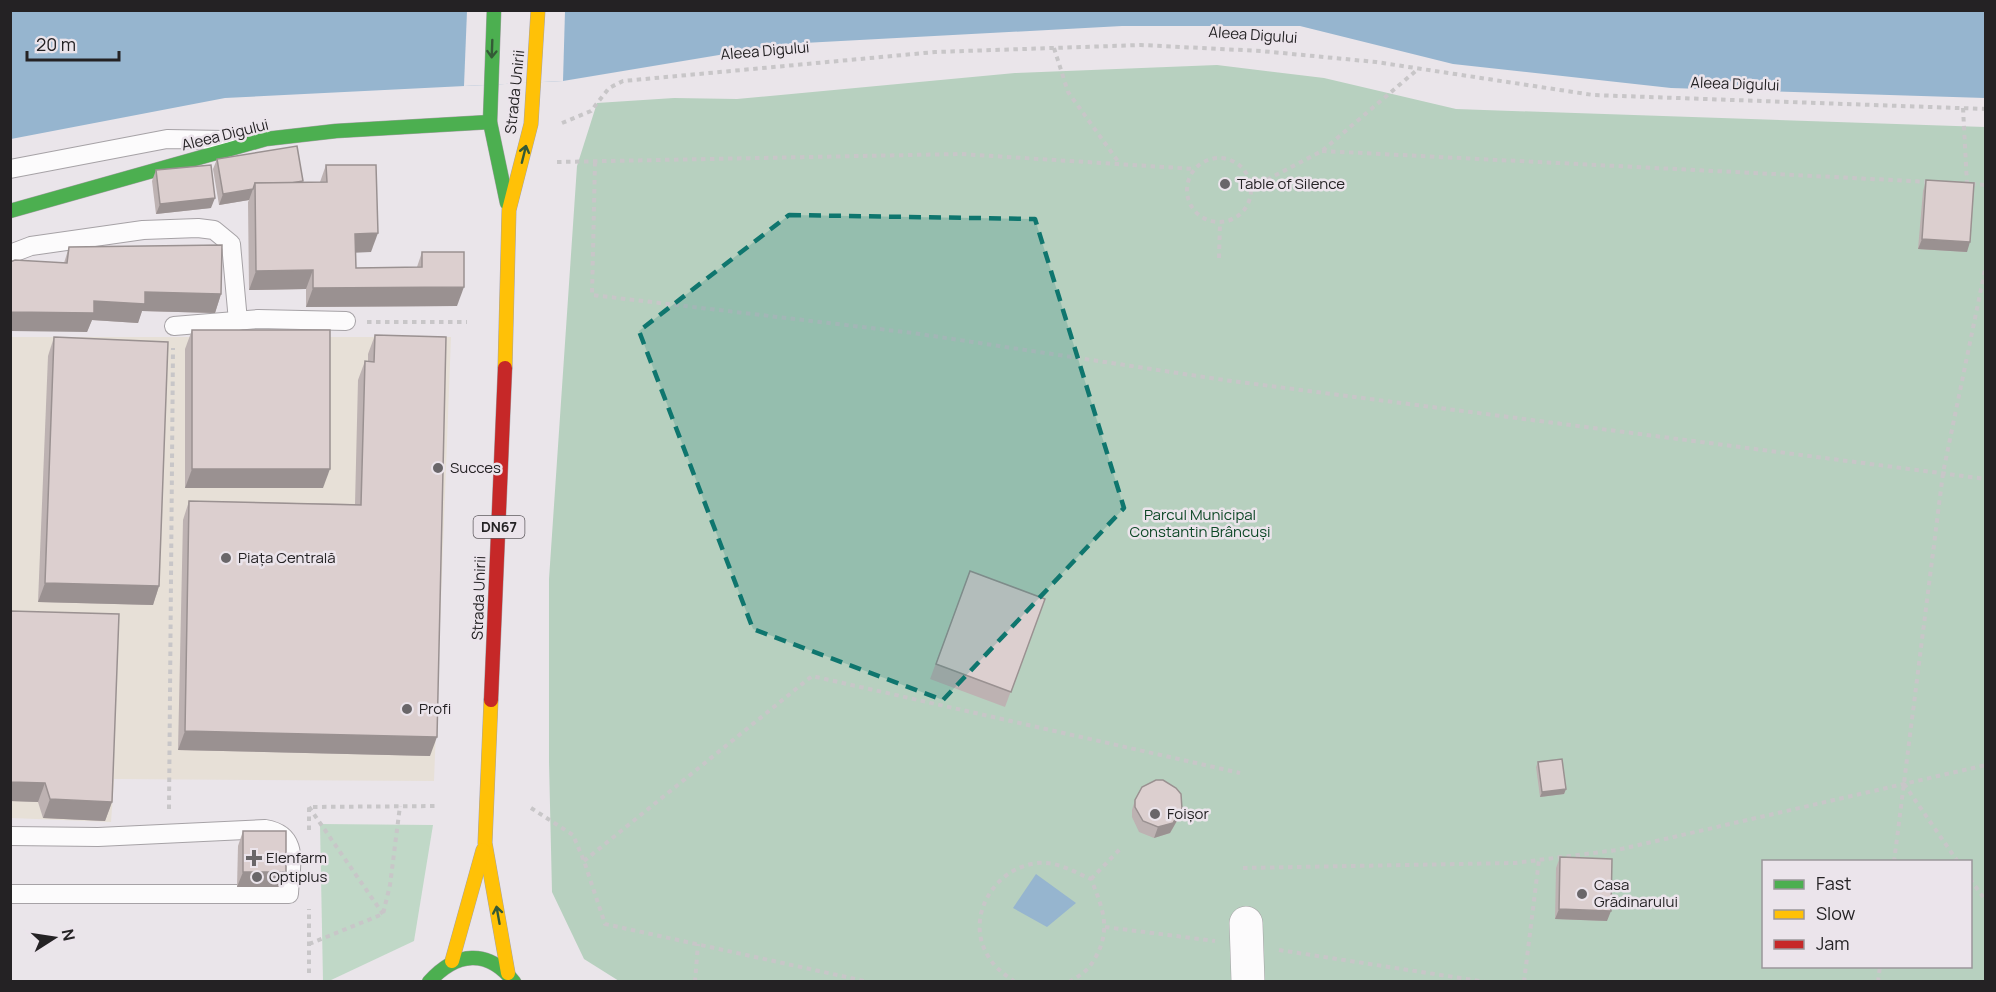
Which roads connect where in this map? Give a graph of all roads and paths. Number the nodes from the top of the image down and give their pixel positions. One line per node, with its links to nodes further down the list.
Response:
1 (494, 10): 7 (main road, Strada Unirii / DN67, one-way to 7)
2 (538, 10): 8 (main road, Strada Unirii / DN67)
3 (1054, 48): 4 (path, Aleea Digului); 8 (path, Aleea Digului); 13 (path)
4 (1419, 69): 5 (path, Aleea Digului); 10 (path)
5 (1963, 108): 6 (path, Aleea Digului); 18 (path)
6 (1986, 109)
7 (490, 123): 9 (main road, Aleea Digului); 21 (main road, Strada Unirii / DN67)
8 (531, 124): 21 (main road, Strada Unirii / DN67, one-way to 8)
9 (266, 139): 14 (lane); 22 (main road, Aleea Digului)
10 (1322, 151): 16 (path); 20 (path)
11 (557, 162): 12 (path)
12 (596, 162): 13 (path); 32 (path)
13 (1120, 164): 15 (path)
14 (10, 169)
15 (1195, 169): 20 (path); 23 (path)
16 (1934, 183)
17 (1956, 184): 18 (path)
18 (1967, 184): 19 (path)
19 (1986, 185)
20 (1251, 188): 23 (path)
21 (509, 210): 44 (main road, Strada Unirii / DN67)
22 (10, 211)
23 (1220, 223): 25 (path)
24 (10, 254): 27 (lane)
25 (1219, 258)
26 (1986, 265): 32 (path)
27 (238, 321): 28 (lane); 31 (lane)
28 (346, 321)
29 (383, 322): 30 (path)
30 (467, 322)
31 (174, 326): 41 (path)
32 (1943, 472): 33 (path); 36 (path)
33 (1986, 479)
34 (1986, 765): 36 (path)
35 (1240, 773): 49 (path)
36 (1904, 784): 46 (path); 47 (path); 48 (path)
37 (399, 806): 38 (path); 39 (path); 56 (path)
38 (438, 806)
39 (309, 807): 43 (path); 56 (path)
40 (531, 808): 49 (path)
41 (169, 834): 42 (lane); 53 (lane)
42 (10, 836)
43 (309, 841)
44 (485, 843): 61 (main road, Strada Unirii / DN67); 63 (main road, Strada Unirii / DN67, one-way to 44)
45 (1122, 847): 51 (path)
46 (1539, 860): 50 (path); 71 (path)
47 (1894, 860)
48 (1957, 860)
49 (584, 861): 60 (path)
50 (1243, 868)
51 (1091, 879): 57 (path); 67 (path)
52 (1972, 880): 55 (path)
53 (10, 894)
54 (309, 898): 59 (path)
55 (1986, 900)
56 (383, 914): 59 (path)
57 (1106, 927): 58 (path); 68 (path)
58 (1246, 934): 69 (street); 70 (path)
59 (309, 944): 62 (path)
60 (698, 944): 65 (path); 66 (path)
61 (452, 961): 63 (main road, Strada Unirii); 64 (main road)
62 (309, 973)
63 (511, 977)
64 (429, 981)
65 (695, 981)
66 (869, 981)
67 (1015, 981)
68 (1070, 981)
69 (1248, 981)
70 (1486, 981)
71 (1524, 981)

